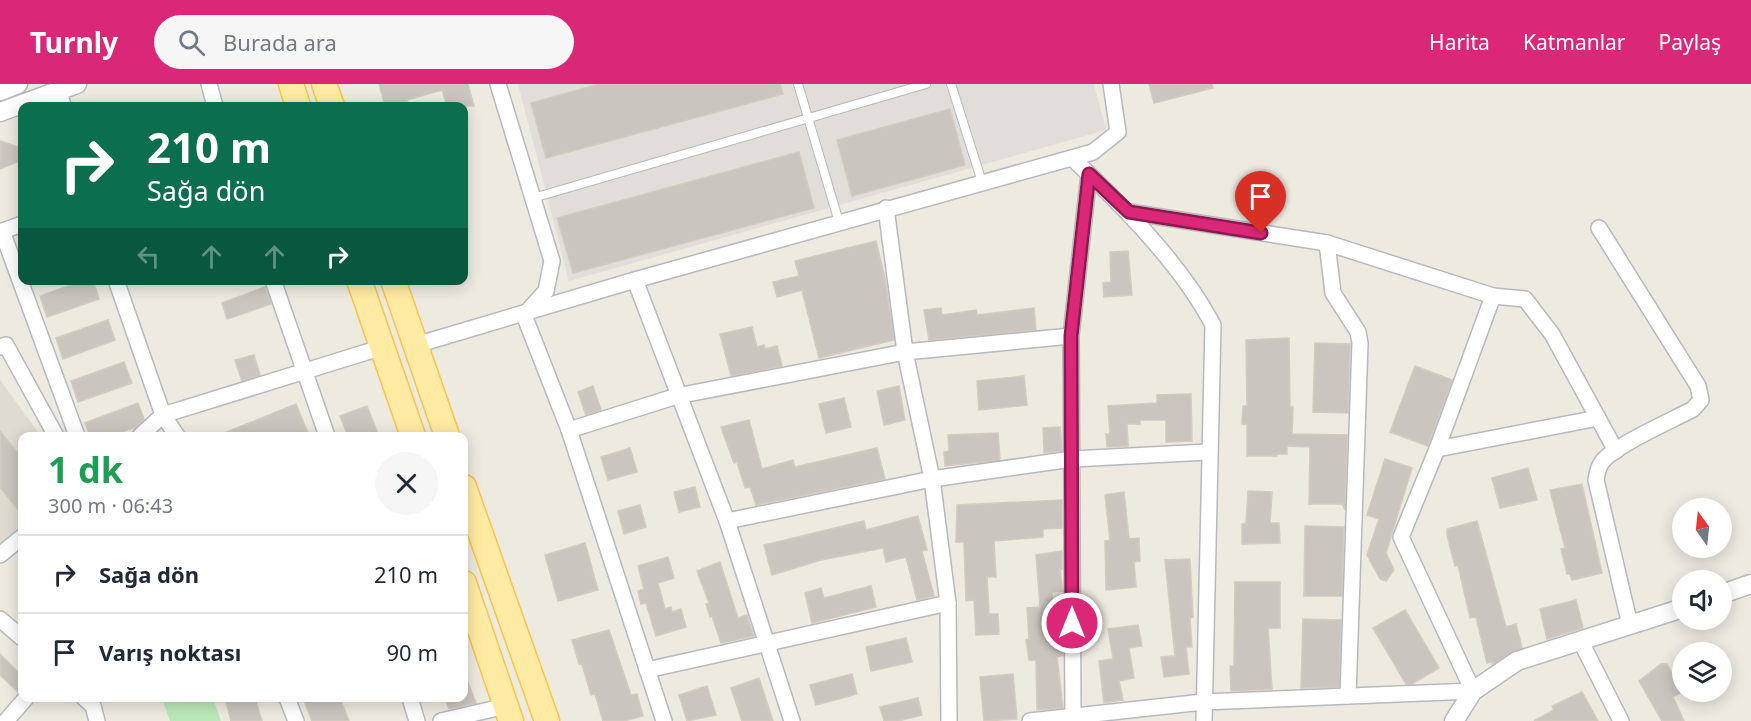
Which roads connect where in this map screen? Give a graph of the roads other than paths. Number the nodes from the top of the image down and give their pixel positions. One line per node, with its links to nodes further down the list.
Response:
1 (18, 84): 10 (street)
2 (76, 84): 11 (street)
3 (210, 84): 13 (street)
4 (291, 84): 14 (main road)
5 (498, 84): 21 (street)
6 (798, 84): 17 (lane)
7 (926, 84): 17 (lane)
8 (951, 84): 20 (lane)
9 (1111, 84): 18 (street)
10 (0, 91)
11 (58, 94): 12 (street)
12 (32, 102)
13 (214, 102)
14 (297, 102)
15 (18, 106): 16 (street)
16 (0, 112)
17 (808, 119): 21 (lane); 24 (lane)
18 (1072, 158): 19 (street); 20 (street)
19 (1089, 174): 23 (street); 38 (street)
20 (982, 182): 22 (street)
21 (533, 198): 37 (street)
22 (886, 208): 24 (street); 42 (street)
23 (1129, 212): 28 (street); 57 (street)
24 (839, 222): 30 (street)
25 (18, 226): 27 (street)
26 (1599, 228): 56 (street)
27 (1, 232): 29 (street)
28 (1327, 243): 36 (street); 76 (street)
29 (18, 278)
30 (635, 280): 37 (street); 44 (street)
31 (21, 285): 49 (street)
32 (118, 285): 45 (street)
33 (275, 285): 43 (street)
34 (361, 285): 41 (main road)
35 (395, 285): 39 (main road)
36 (1493, 296): 46 (street); 55 (street)
37 (524, 315): 39 (street); 47 (street)
38 (1071, 336): 42 (street); 58 (street)
39 (416, 345): 54 (main road)
40 (0, 347): 48 (street)
41 (383, 347): 43 (street); 53 (main road)
42 (905, 352): 44 (street); 59 (street)
43 (305, 370): 45 (street); 52 (street)
44 (677, 396): 47 (street); 61 (street)
45 (163, 415): 50 (street); 51 (street)
46 (1598, 418): 55 (street); 56 (street)
47 (569, 430): 74 (street)
48 (54, 432)
49 (76, 432)
50 (144, 432)
51 (174, 432)
52 (326, 432)
53 (412, 432)
54 (446, 432)
55 (1437, 448): 75 (street)
56 (1616, 451): 70 (street)
57 (1208, 452): 58 (street); 81 (street)
58 (1071, 459): 59 (street); 83 (street)
59 (932, 479): 61 (street); 67 (street)
60 (468, 498): 89 (main road)
61 (727, 521): 73 (street)
62 (18, 540): 63 (street)
63 (0, 555)
64 (1751, 584): 65 (street)
65 (1732, 591)
66 (468, 595): 82 (main road)
67 (948, 603): 73 (street); 92 (street)
68 (1672, 612): 70 (street)
69 (0, 619): 71 (street)
70 (1630, 625): 72 (street)
71 (18, 635)
72 (1580, 640): 75 (street); 96 (street)
73 (768, 645): 74 (street); 91 (street)
74 (647, 670): 90 (street)
75 (1473, 691): 76 (street); 95 (street)
76 (1348, 696): 81 (street)
77 (23, 702): 84 (street)
78 (88, 702): 85 (street)
79 (289, 702): 86 (street)
80 (411, 702): 87 (street)
81 (1203, 702): 83 (street); 94 (street)
82 (508, 713): 88 (street)
83 (1073, 716): 93 (street)
84 (6, 721)
85 (98, 721)
86 (296, 721)
87 (417, 721)
88 (441, 721)
89 (547, 721)
90 (664, 721)
91 (792, 721)
92 (949, 721)
93 (1030, 721)
94 (1204, 721)
95 (1454, 721)
96 (1621, 721)

